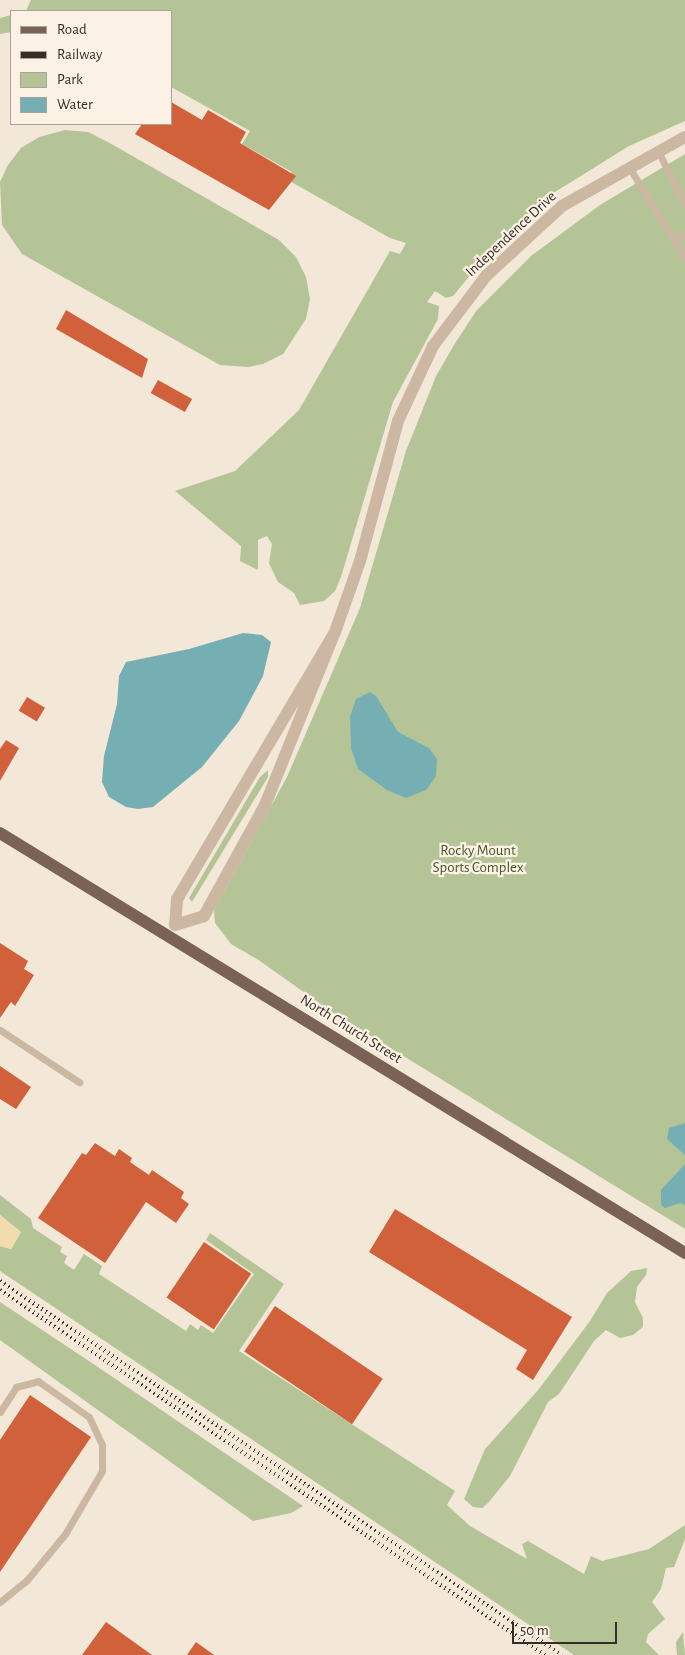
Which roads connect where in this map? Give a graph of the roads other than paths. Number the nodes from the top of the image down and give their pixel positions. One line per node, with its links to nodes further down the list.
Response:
1 (685, 137): 2 (street, Independence Drive)
2 (658, 151): 3 (street, Independence Drive); 4 (lane)
3 (629, 167): 6 (lane); 8 (street, Independence Drive)
4 (685, 205)
5 (685, 234): 6 (lane)
6 (674, 240): 7 (lane)
7 (685, 258)
8 (335, 632): 8 (street)
9 (0, 832): 12 (main road, North Church Street)
10 (0, 1030): 11 (lane)
11 (79, 1082)
12 (685, 1253)
13 (0, 1412): 14 (lane)
14 (0, 1602)

